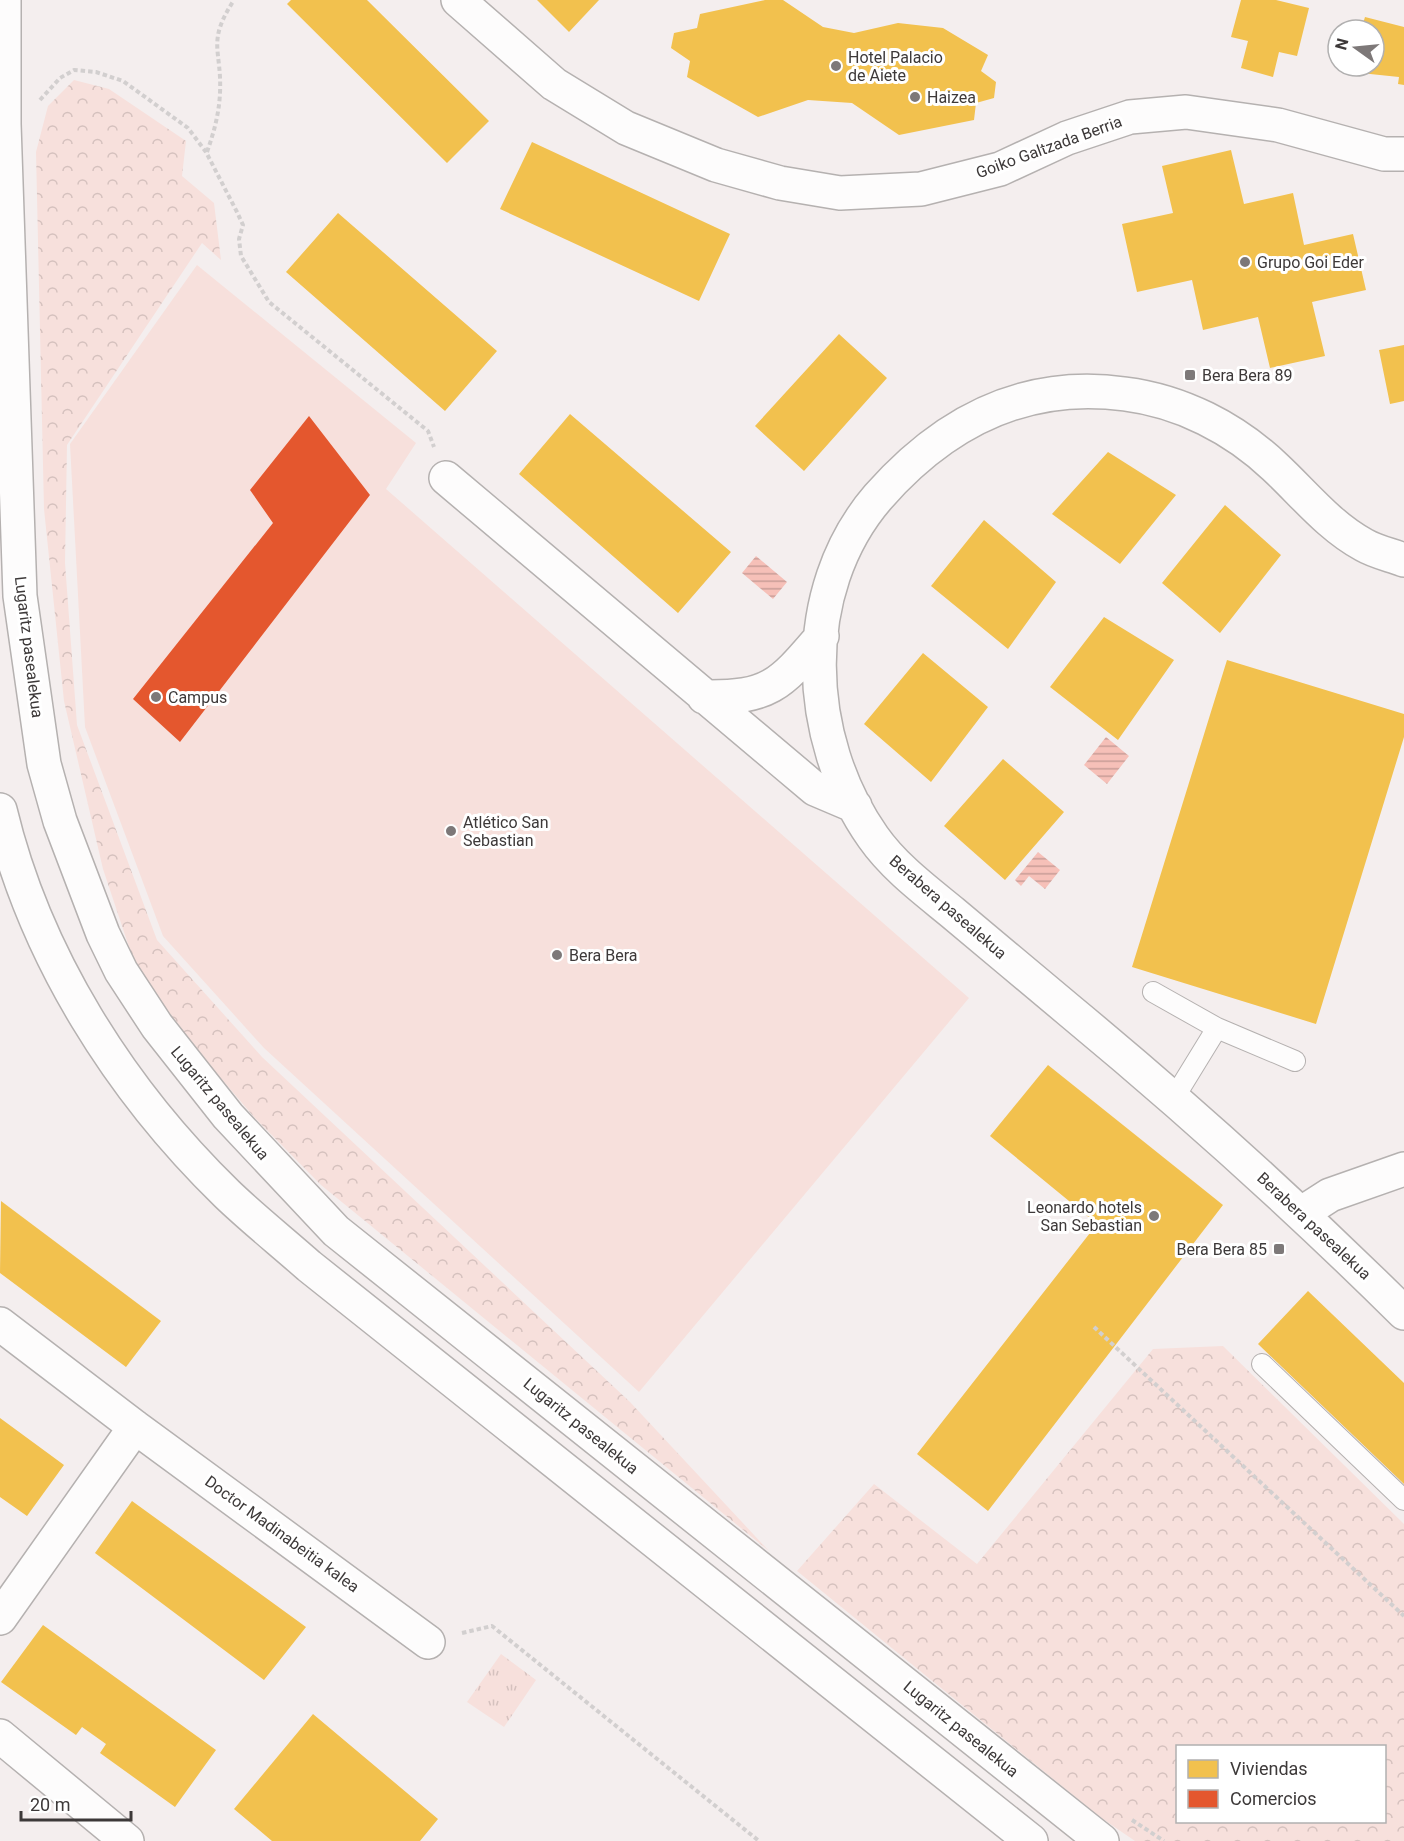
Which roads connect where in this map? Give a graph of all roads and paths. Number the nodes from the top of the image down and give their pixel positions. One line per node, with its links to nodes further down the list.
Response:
1 (4, 0): 33 (street, Lugaritz pasealekua)
2 (234, 0): 5 (path)
3 (458, 0): 6 (street, Goiko Galtzada Berria)
4 (34, 106): 5 (path)
5 (206, 152): 7 (path)
6 (1404, 154)
7 (446, 478): 10 (street)
8 (1404, 560): 9 (street, Berabera pasealekua)
9 (822, 636): 10 (street); 11 (street, Berabera pasealekua)
10 (704, 698): 11 (street)
11 (855, 806): 16 (street, Berabera pasealekua)
12 (0, 810): 32 (street)
13 (1153, 992): 14 (lane)
14 (1217, 1028): 15 (lane); 16 (lane)
15 (1294, 1061)
16 (1174, 1098): 18 (street, Berabera pasealekua)
17 (1402, 1172): 18 (street)
18 (1302, 1213): 19 (street, Berabera pasealekua)
19 (1404, 1313)
20 (0, 1324): 23 (street, Doctor Madinabeitia kalea)
21 (1094, 1327): 25 (path)
22 (1262, 1364): 24 (lane)
23 (135, 1427): 26 (street); 27 (street, Doctor Madinabeitia kalea)
24 (1404, 1500)
25 (1404, 1616)
26 (0, 1618)
27 (428, 1642): 31 (path)
28 (0, 1736): 30 (street)
29 (1129, 1818): 34 (path)
30 (127, 1841)
31 (759, 1841)
32 (1031, 1841)
33 (1102, 1841)
34 (1164, 1841)

